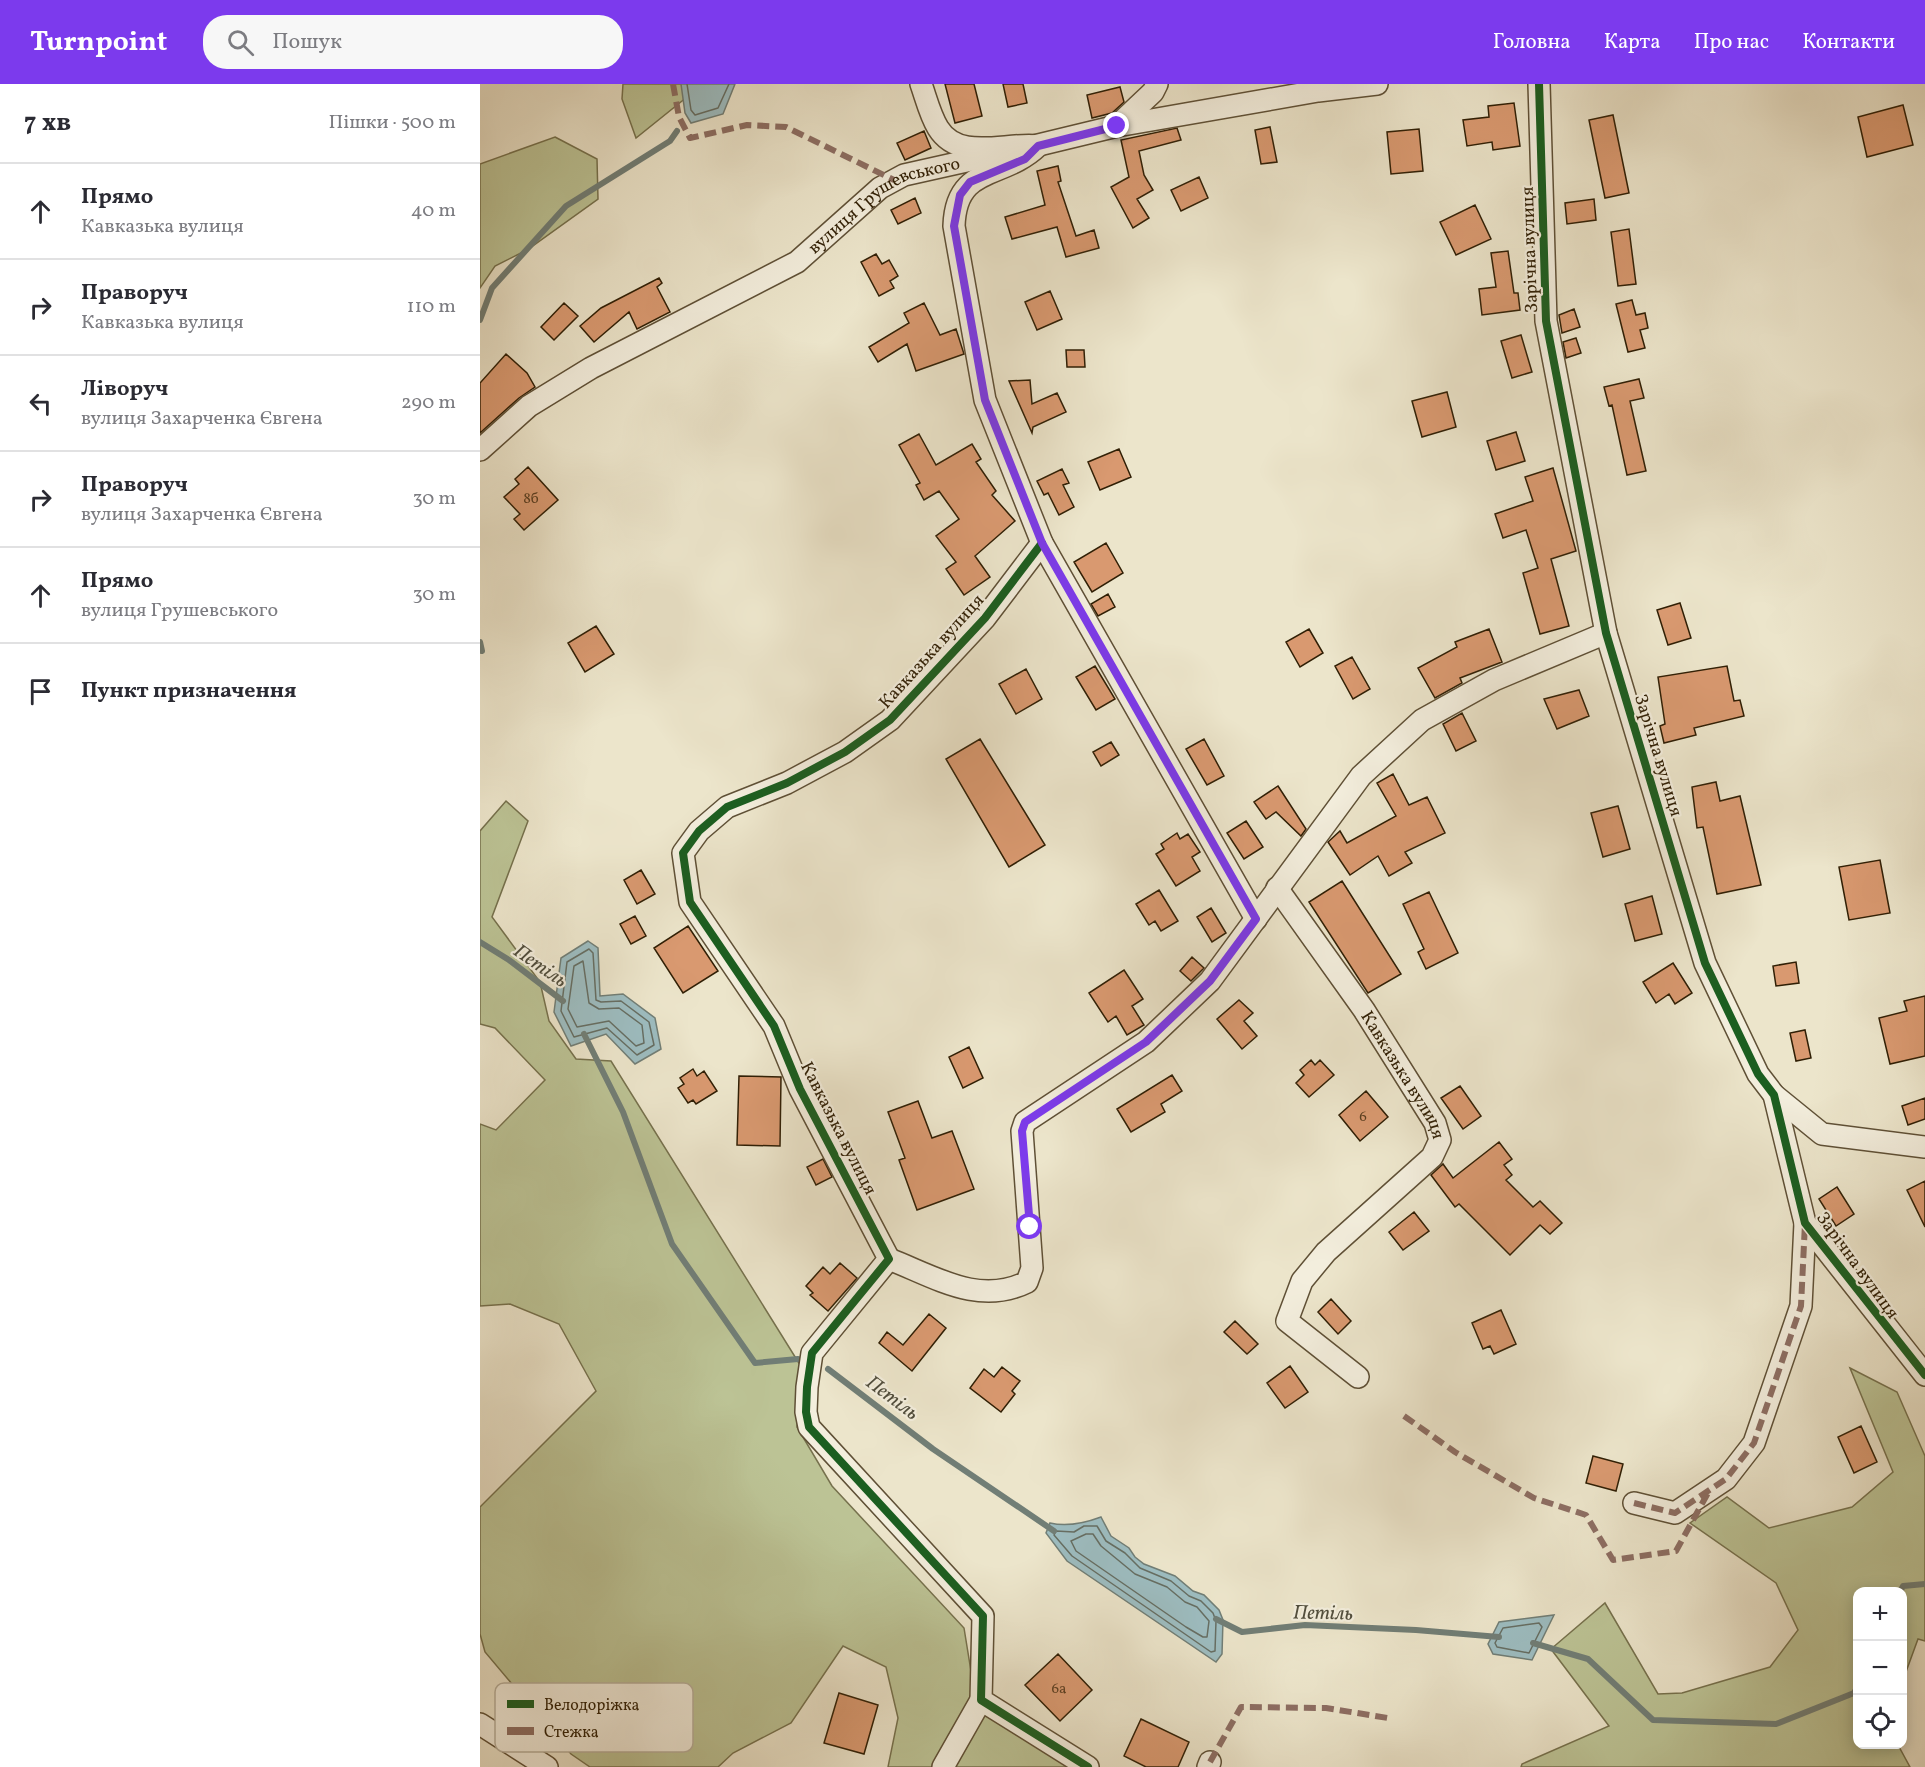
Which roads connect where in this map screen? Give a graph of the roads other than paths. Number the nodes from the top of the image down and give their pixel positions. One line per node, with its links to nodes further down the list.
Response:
1 (921, 84): 6 (street)
2 (1157, 84): 5 (street)
3 (1377, 84): 5 (street, вулиця Грушевського)
4 (1539, 84): 9 (street, Зарічна вулиця)
5 (1117, 126): 6 (street, вулиця Грушевського)
6 (1038, 146): 7 (street, вулиця Грушевського); 8 (street)
7 (480, 450)
8 (1042, 543): 11 (street); 15 (street, Кавказька вулиця)
9 (1606, 633): 10 (street); 12 (street, Зарічна вулиця)
10 (1277, 888): 11 (street); 17 (street, Кавказька вулиця)
11 (1256, 919): 15 (street)
12 (1774, 1095): 13 (street, Зарічна вулиця); 14 (street, Зарічна вулиця)
13 (1925, 1147)
14 (1805, 1223): 16 (street, Зарічна вулиця); 18 (street)
15 (889, 1259): 19 (street)
16 (1925, 1376)
17 (1358, 1377)
18 (1634, 1503)
19 (981, 1700): 24 (street); 25 (street)
20 (480, 1724): 21 (street)
21 (495, 1734)
22 (524, 1752): 23 (street)
23 (547, 1767)
24 (943, 1767)
25 (1088, 1767)

